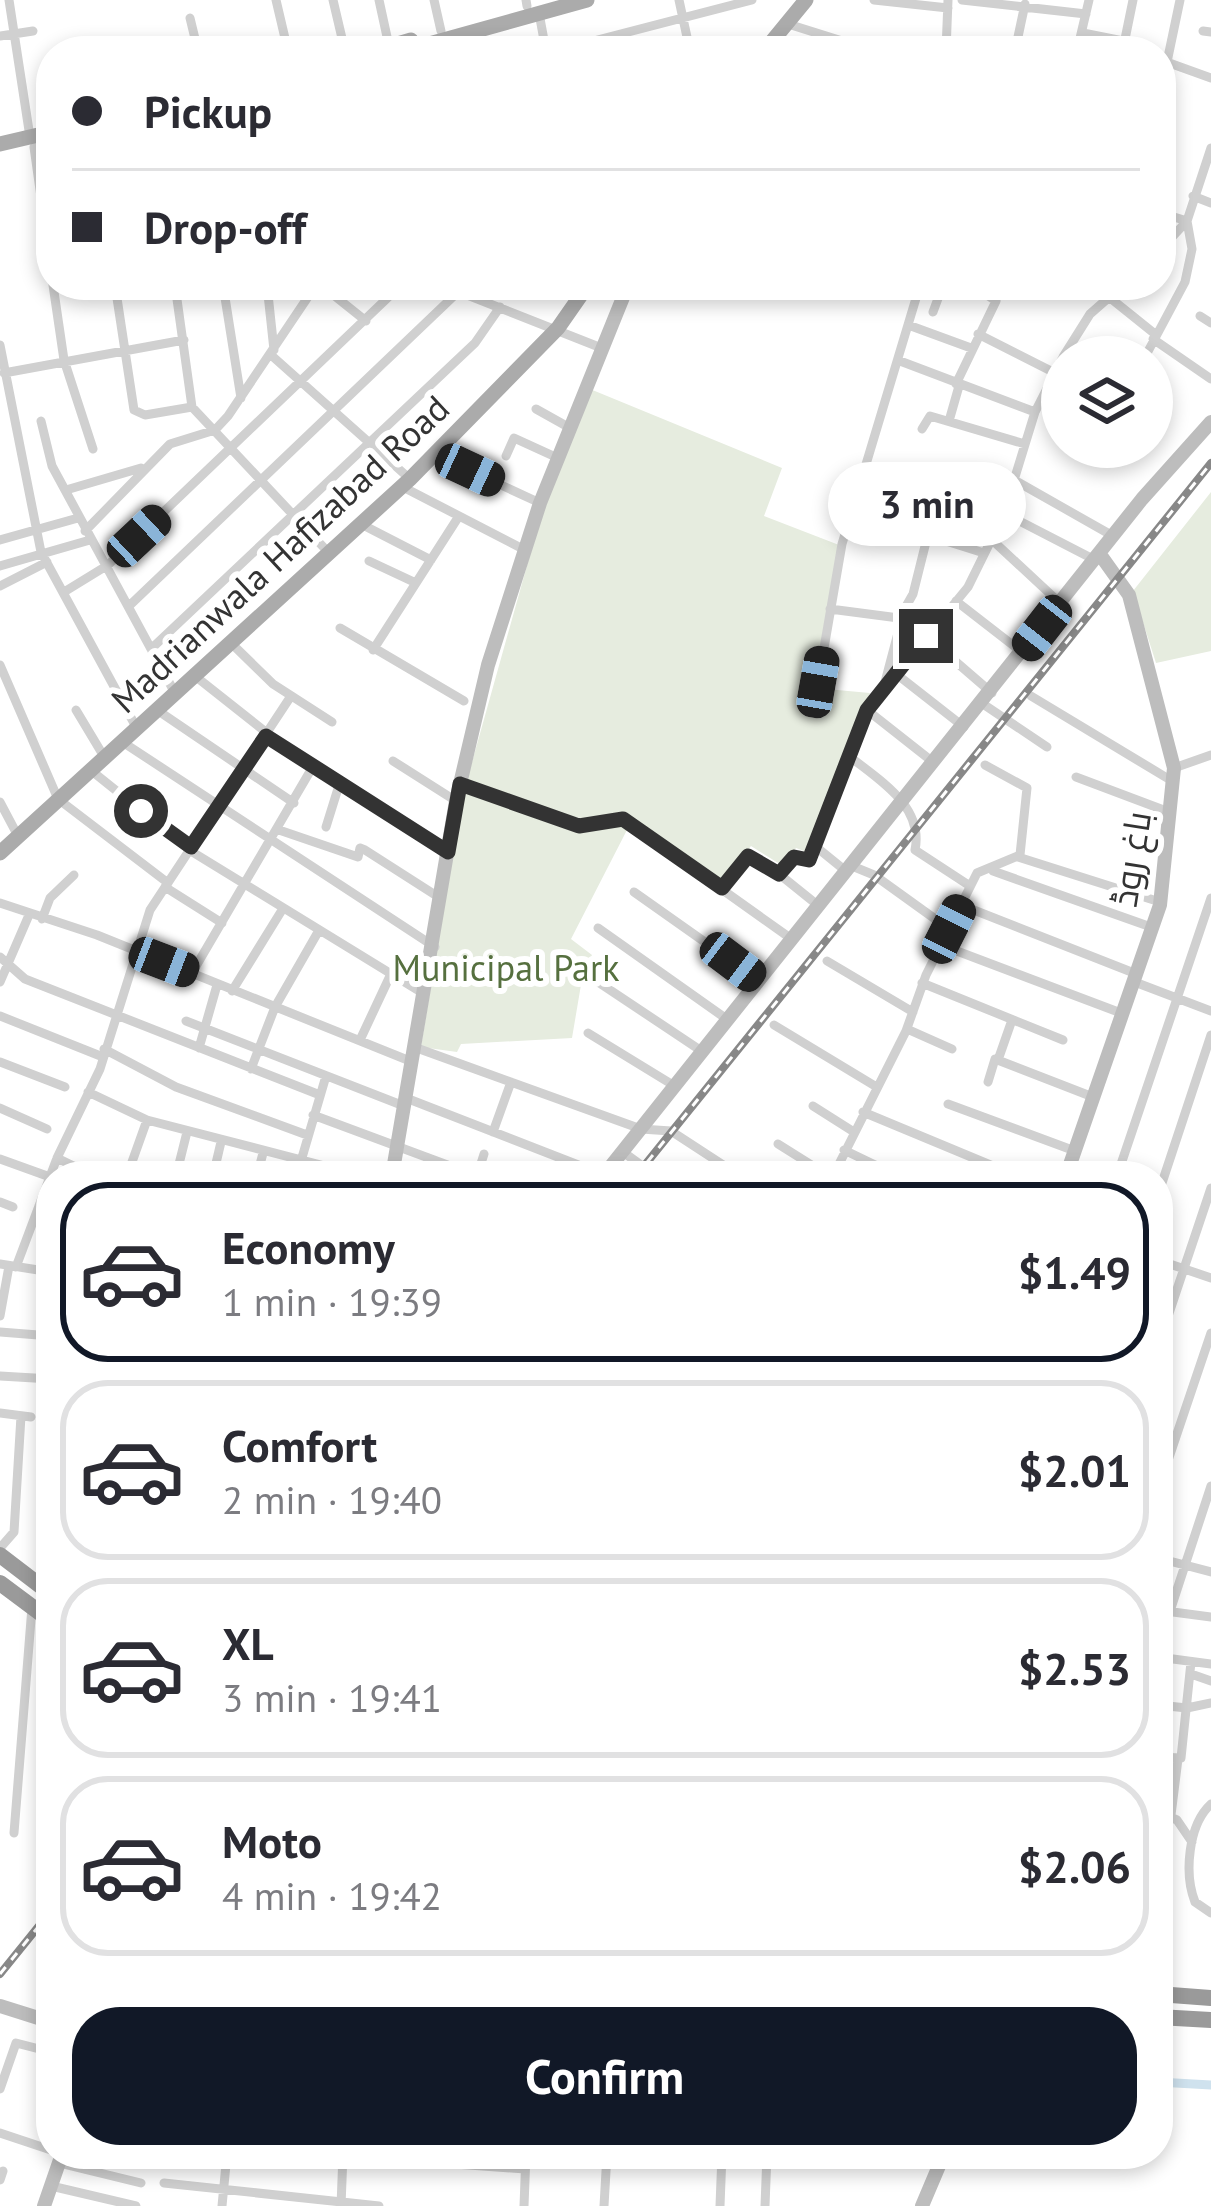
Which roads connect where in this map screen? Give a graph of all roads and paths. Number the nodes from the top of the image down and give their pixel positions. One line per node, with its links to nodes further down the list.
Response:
1 (9, 0): 25 (street)
2 (276, 0): 28 (street)
3 (334, 0): 29 (street)
4 (379, 0): 30 (street)
5 (434, 0): 23 (street)
6 (587, 0): 17 (main road)
7 (679, 0): 20 (street)
8 (752, 0): 20 (street)
9 (806, 0): 21 (main road)
10 (874, 0): 16 (street)
11 (962, 0): 15 (street)
12 (1089, 0): 18 (street)
13 (1133, 0): 42 (street)
14 (1180, 0): 43 (street)
15 (1026, 3): 18 (street); 39 (street)
16 (948, 4): 38 (street)
17 (535, 5): 23 (main road); 32 (main road); 33 (street)
18 (1086, 14): 24 (street)
19 (190, 18): 27 (street)
20 (684, 19): 34 (street); 35 (street)
21 (787, 23): 36 (main road); 37 (street)
22 (33, 31): 25 (street)
23 (441, 31): 31 (main road)
24 (1082, 33): 40 (street); 41 (street)
25 (14, 34): 26 (street); 46 (street)
26 (0, 36)
27 (194, 36)
28 (284, 36)
29 (342, 36)
30 (386, 36)
31 (427, 36)
32 (455, 36)
33 (546, 36)
34 (613, 36)
35 (687, 36)
36 (774, 36)
37 (825, 36)
38 (947, 36)
39 (1018, 36)
40 (1081, 36)
41 (1093, 36)
42 (1126, 36)
43 (1171, 36)
44 (1176, 65): 45 (street)
45 (1211, 78)
46 (36, 134)
47 (36, 143): 48 (main road)
48 (0, 144)
49 (36, 144): 51 (main road)
50 (1211, 148): 52 (street)
51 (0, 154)
52 (1192, 196): 53 (street); 55 (street)
53 (1211, 203)
54 (1176, 218): 55 (street)
55 (1187, 221): 56 (street); 57 (street)
56 (1176, 233)
57 (1176, 298)
58 (55, 300): 94 (street)
59 (117, 300): 91 (street)
60 (178, 300): 87 (street)
61 (225, 300): 101 (street)
62 (268, 300): 93 (street)
63 (308, 300): 93 (street)
64 (338, 300): 79 (street)
65 (386, 300): 79 (street)
66 (451, 300): 106 (street)
67 (489, 300): 77 (street)
68 (578, 300): 82 (main road, Madrianwala Hafizabad Road)
69 (621, 300): 89 (street)
70 (921, 300): 76 (street)
71 (934, 300): 76 (street)
72 (993, 300): 83 (street)
73 (1105, 300): 84 (street)
74 (1113, 300): 85 (street)
75 (1175, 300): 86 (street)
76 (916, 307): 81 (street)
77 (500, 308): 82 (street); 116 (street)
78 (1200, 316): 80 (street)
79 (366, 321): 99 (street)
80 (1211, 323)
81 (911, 326): 90 (street); 95 (street)
82 (558, 328): 89 (street); 119 (main road, Madrianwala Hafizabad Road)
83 (978, 334): 90 (street); 96 (street)
84 (1074, 336)
85 (1153, 336)
86 (1155, 336)
87 (184, 340): 91 (street); 103 (street)
88 (0, 345): 97 (street)
89 (599, 347): 110 (street)
90 (971, 348): 100 (street)
91 (125, 350): 94 (street); 103 (street)
92 (1173, 351): 98 (street)
93 (273, 353): 99 (street); 101 (street)
94 (64, 360): 97 (street); 117 (street)
95 (900, 361): 100 (street); 123 (street)
96 (1041, 366)
97 (4, 373): 113 (street)
98 (1211, 379)
99 (303, 383): 106 (street); 118 (street)
100 (957, 385): 105 (street); 108 (street)
101 (241, 398): 112 (street)
102 (1041, 400): 105 (street)
103 (192, 407): 112 (street)
104 (536, 409): 110 (street)
105 (1035, 412): 115 (street)
106 (336, 414): 116 (street); 124 (street)
107 (40, 421): 127 (street)
108 (949, 421): 111 (street); 115 (street)
109 (1211, 422): 139 (street)
110 (570, 428): 121 (street)
111 (922, 429)
112 (214, 430): 118 (street); 122 (street)
113 (15, 431): 114 (street); 137 (street)
114 (0, 435)
115 (1025, 443): 125 (street)
116 (367, 444): 126 (street); 132 (street)
117 (93, 448)
118 (231, 450): 124 (street); 150 (street)
119 (434, 454): 126 (main road, Madrianwala Hafizabad Road); 129 (street)
120 (506, 455): 121 (street)
121 (560, 459): 129 (street)
122 (146, 466): 127 (street); 138 (street)
123 (863, 480): 128 (street); 131 (street)
124 (265, 481): 132 (street); 157 (street)
125 (1016, 481): 130 (street); 139 (street)
126 (406, 483): 133 (street); 135 (main road, Madrianwala Hafizabad Road)
127 (66, 490): 134 (street)
128 (936, 502): 136 (street); 140 (street)
129 (540, 503): 143 (street)
130 (1004, 513): 136 (street); 147 (street)
131 (852, 514): 140 (street); 158 (street)
132 (295, 515): 144 (street); 164 (street)
133 (460, 516): 143 (street); 148 (street)
134 (79, 518): 137 (street); 138 (street)
135 (359, 524): 144 (main road, Madrianwala Hafizabad Road); 148 (street)
136 (998, 525): 141 (street)
137 (34, 530): 142 (street); 146 (street)
138 (87, 536): 146 (street); 150 (street)
139 (1113, 536): 147 (street)
140 (926, 538): 145 (street); 159 (street)
141 (992, 539): 145 (street); 156 (street)
142 (0, 540)
143 (523, 549): 197 (street)
144 (328, 552): 163 (main road, Madrianwala Hafizabad Road)
145 (984, 553): 155 (street)
146 (44, 557): 151 (street); 153 (street); 154 (street)
147 (1097, 557): 156 (street); 194 (street, باغ روڈ)
148 (431, 560): 152 (street)
149 (370, 561): 152 (street)
150 (108, 565): 154 (street); 157 (street)
151 (0, 566)
152 (416, 583): 165 (street)
153 (0, 586)
154 (64, 592): 181 (street)
155 (956, 601): 160 (street); 166 (street)
156 (1061, 604): 166 (street)
157 (129, 606): 164 (street)
158 (830, 609): 159 (street); 170 (street)
159 (901, 618): 160 (street); 171 (street)
160 (937, 623): 162 (street)
161 (340, 628): 165 (street)
162 (926, 636): 168 (street); 175 (street)
163 (230, 644): 169 (main road, Madrianwala Hafizabad Road); 173 (street)
164 (151, 649): 172 (street)
165 (373, 650): 176 (street)
166 (1023, 653): 175 (street)
167 (0, 665): 198 (street)
168 (895, 673): 171 (street); 182 (street)
169 (195, 676): 172 (main road, Madrianwala Hafizabad Road); 183 (street)
170 (818, 682)
171 (884, 686): 179 (street)
172 (176, 695): 178 (main road, Madrianwala Hafizabad Road)
173 (291, 696): 180 (street); 183 (street)
174 (1031, 697): 194 (street)
175 (987, 698): 182 (street); 185 (street)
176 (464, 701)
177 (76, 710): 191 (street)
178 (157, 710): 181 (main road, Madrianwala Hafizabad Road); 193 (street)
179 (867, 710): 187 (street); 189 (street)
180 (332, 722)
181 (135, 725): 184 (main road, Madrianwala Hafizabad Road)
182 (964, 727): 189 (street)
183 (267, 735): 192 (street); 193 (street)
184 (124, 742): 191 (main road, Madrianwala Hafizabad Road); 203 (street)
185 (1046, 747)
186 (1211, 754): 194 (street)
187 (849, 756): 202 (street); 209 (street)
188 (393, 761): 199 (street)
189 (934, 764): 202 (street)
190 (986, 765): 213 (street)
191 (99, 766): 198 (main road, Madrianwala Hafizabad Road); 210 (street)
192 (312, 768): 196 (street); 201 (street)
193 (244, 769): 201 (street); 203 (street)
194 (1173, 774): 204 (street, باغ روڈ)
195 (1076, 777): 204 (street)
196 (340, 782): 205 (street); 211 (street)
197 (460, 784): 199 (street); 221 (street)
198 (58, 799): 207 (main road, Madrianwala Hafizabad Road); 218 (street)
199 (456, 801): 211 (street)
200 (0, 802): 207 (street)
201 (293, 803): 206 (street)
202 (903, 803): 214 (street); 220 (street)
203 (218, 805): 208 (street); 210 (street)
204 (1169, 812): 225 (street, باغ روڈ)
205 (326, 827)
206 (279, 830): 208 (street); 223 (street)
207 (19, 838): 212 (main road, Madrianwala Hafizabad Road)
208 (270, 842): 219 (street); 239 (street)
209 (815, 846): 214 (street); 216 (street)
210 (191, 847): 218 (street); 219 (street)
211 (448, 852): 223 (street)
212 (0, 854)
213 (1018, 857): 215 (street); 225 (street)
214 (850, 869): 228 (street); 235 (street)
215 (992, 871): 220 (street); 233 (street)
216 (779, 874): 221 (street); 228 (street)
217 (74, 875): 231 (street)
218 (166, 885): 232 (street); 240 (street)
219 (245, 885): 229 (street); 232 (street)
220 (970, 886): 227 (street)
221 (722, 888): 237 (street)
222 (634, 892): 248 (street)
223 (440, 898): 239 (street)
224 (1211, 898): 254 (street)
225 (1160, 902): 233 (street, باغ روڈ)
226 (0, 903): 230 (street)
227 (961, 905): 235 (street); 247 (street)
228 (820, 907): 237 (street)
229 (282, 910): 236 (street); 252 (street)
230 (29, 915): 231 (street); 243 (street)
231 (42, 919): 240 (street)
232 (222, 923): 244 (street)
233 (1151, 927): 247 (street, باغ روڈ)
234 (598, 928): 263 (street)
235 (949, 929): 238 (street)
236 (318, 932): 245 (street); 255 (street)
237 (793, 940): 248 (street)
238 (941, 945): 250 (street); 258 (street)
239 (435, 947): 253 (street)
240 (136, 951): 244 (street); 259 (street)
241 (0, 957): 243 (street)
242 (827, 961): 257 (street)
243 (7, 968): 249 (street); 259 (street)
244 (192, 973): 251 (street)
245 (389, 976): 253 (street); 269 (street)
246 (589, 976): 274 (street)
247 (1133, 977): 254 (street); 258 (street, باغ روڈ)
248 (760, 981): 263 (street)
249 (0, 982)
250 (922, 983): 257 (street); 261 (street)
251 (217, 986): 252 (street); 265 (street)
252 (232, 991): 255 (street)
253 (424, 994): 276 (street)
254 (1177, 998): 256 (street); 331 (street)
255 (275, 1007): 269 (street); 272 (street)
256 (1211, 1011)
257 (913, 1012): 266 (street)
258 (1121, 1013): 288 (street, باغ روڈ)
259 (114, 1014): 271 (street); 275 (street)
260 (0, 1016): 275 (street)
261 (1012, 1020): 270 (street); 277 (street)
262 (186, 1021): 265 (street)
263 (728, 1021): 274 (street)
264 (774, 1025): 284 (street)
265 (205, 1028): 271 (street); 272 (street)
266 (907, 1029): 273 (street); 284 (street)
267 (588, 1033): 283 (street)
268 (1211, 1035): 332 (street)
269 (360, 1040): 276 (street)
270 (1063, 1040)
271 (199, 1048): 279 (street)
272 (259, 1049): 279 (street); 280 (street)
273 (952, 1049)
274 (703, 1052): 283 (street)
275 (104, 1053): 286 (street); 301 (street)
276 (412, 1054): 281 (street); 289 (street)
277 (998, 1060): 282 (street); 288 (street)
278 (0, 1062): 285 (street)
279 (251, 1069): 287 (street)
280 (326, 1076): 287 (street); 289 (street)
281 (511, 1082): 297 (street); 299 (street)
282 (988, 1082)
283 (673, 1084): 297 (street)
284 (875, 1086): 293 (street)
285 (65, 1087)
286 (88, 1092): 295 (street); 310 (street)
287 (320, 1095): 294 (street)
288 (1093, 1096): 306 (street, باغ روڈ)
289 (405, 1102): 299 (street); 304 (street)
290 (948, 1103): 306 (street)
291 (813, 1106): 300 (street)
292 (0, 1108): 296 (street)
293 (863, 1112): 300 (street); 329 (street)
294 (314, 1115): 301 (street); 304 (street)
295 (147, 1120): 298 (street); 315 (street)
296 (47, 1129)
297 (641, 1129): 307 (street); 326 (street)
298 (187, 1132): 302 (street); 316 (street)
299 (493, 1132): 323 (street)
300 (854, 1132): 305 (street)
301 (307, 1135): 319 (street)
302 (221, 1142): 308 (street); 317 (street)
303 (778, 1144): 312 (street)
304 (398, 1148): 320 (street); 321 (street)
305 (844, 1150): 327 (street); 328 (street)
306 (1075, 1151): 330 (street, باغ روڈ)
307 (623, 1152): 324 (street); 325 (street)
308 (262, 1153): 318 (street); 319 (street)
309 (484, 1154): 322 (street)
310 (57, 1158): 313 (street); 314 (street)
311 (0, 1159): 333 (street)
312 (799, 1160)
313 (56, 1161)
314 (63, 1161)
315 (132, 1161)
316 (178, 1161)
317 (217, 1161)
318 (260, 1161)
319 (301, 1161)
320 (395, 1161)
321 (435, 1161)
322 (482, 1161)
323 (566, 1161)
324 (616, 1161)
325 (635, 1161)
326 (717, 1161)
327 (838, 1161)
328 (867, 1161)
329 (981, 1161)
330 (1071, 1161)
331 (1122, 1161)
332 (1169, 1161)
333 (36, 1172)
334 (1211, 1188): 340 (street)
335 (0, 1202): 336 (street)
336 (13, 1207)
337 (36, 1221): 339 (street)
338 (1173, 1265): 340 (street)
339 (8, 1266): 343 (street)
340 (1184, 1269): 341 (street); 342 (street)
341 (1211, 1278)
342 (1173, 1302)
343 (0, 1316)
344 (0, 1332): 346 (street)
345 (1211, 1333): 350 (street)
346 (36, 1335)
347 (0, 1376): 348 (street)
348 (36, 1378)
349 (0, 1413): 352 (street)
350 (1173, 1446)
351 (1211, 1486): 354 (street)
352 (0, 1551): 356 (highway)
353 (1173, 1562): 354 (street)
354 (1185, 1565): 355 (street); 358 (street)
355 (1211, 1571)
356 (36, 1581)
357 (0, 1583): 359 (highway)
358 (1173, 1591)
359 (32, 1606): 360 (highway); 376 (street)
360 (36, 1609)
361 (1173, 1612): 362 (street)
362 (1211, 1617)
363 (1173, 1662): 365 (street)
364 (1211, 1664): 365 (street)
365 (1191, 1668): 366 (street); 369 (street)
366 (1210, 1678)
367 (1211, 1703): 369 (street)
368 (1173, 1707): 369 (street)
369 (1187, 1708): 371 (street)
370 (1173, 1758): 371 (street)
371 (1178, 1759): 372 (street)
372 (1173, 1799)
373 (1211, 1804): 375 (street)
374 (1173, 1816): 375 (street)
375 (1191, 1825): 377 (street)
376 (14, 1833)
377 (1211, 1913)
378 (1173, 1995): 379 (highway)
379 (1211, 1998)
380 (0, 2006): 381 (street)
381 (36, 2017)
382 (1173, 2018): 383 (highway)
383 (1211, 2020)
384 (36, 2048): 385 (street)
385 (1, 2081)
386 (0, 2133): 387 (street)
387 (36, 2147)
388 (55, 2169): 399 (street)
389 (100, 2169): 397 (street)
390 (226, 2169): 400 (street)
391 (342, 2169): 401 (street)
392 (526, 2169): 406 (street)
393 (606, 2169): 407 (street)
394 (721, 2169): 408 (street)
395 (766, 2169): 409 (street)
396 (938, 2169): 410 (street)
397 (141, 2182)
398 (164, 2183): 400 (street)
399 (51, 2186): 402 (street); 403 (street)
400 (224, 2188): 401 (street); 404 (street)
401 (341, 2204): 405 (street)
402 (44, 2206)
403 (136, 2206)
404 (222, 2206)
405 (379, 2206)
406 (524, 2206)
407 (604, 2206)
408 (720, 2206)
409 (765, 2206)
410 (922, 2206)

